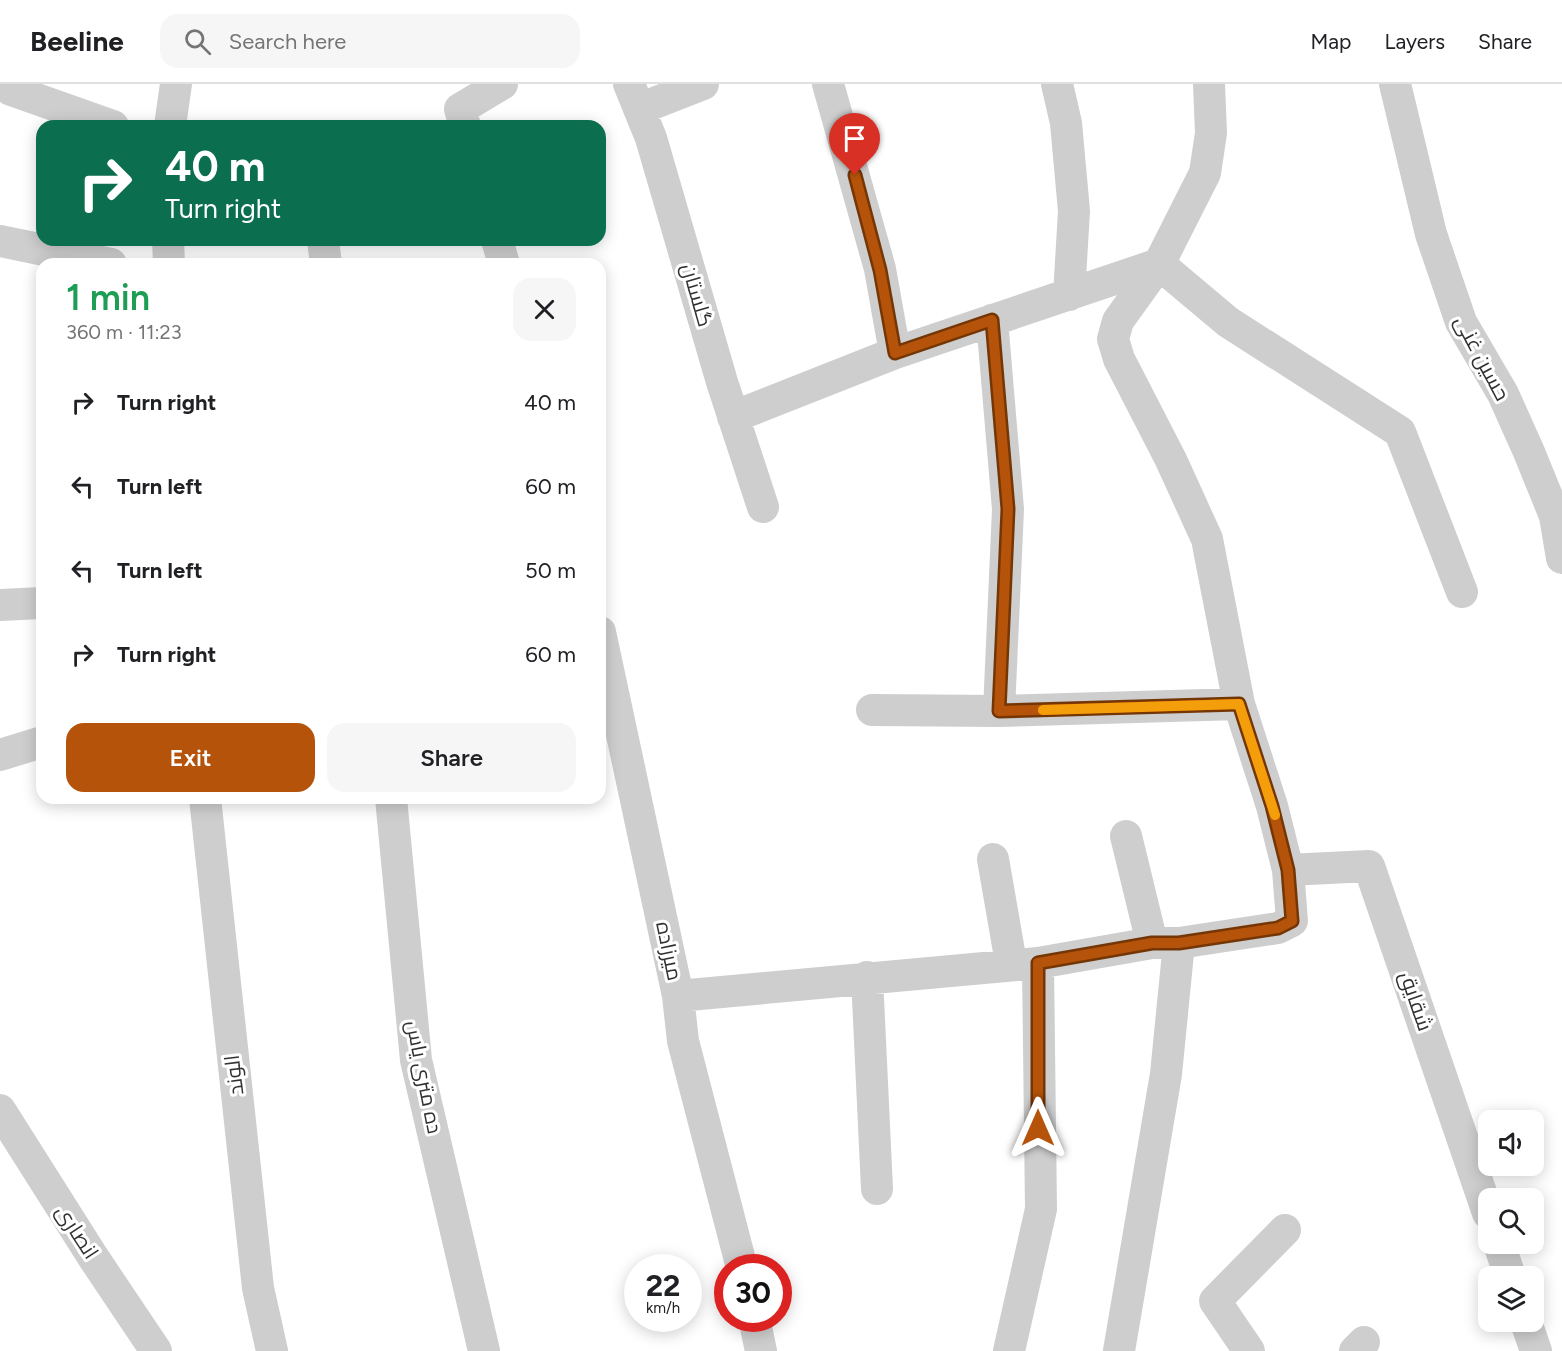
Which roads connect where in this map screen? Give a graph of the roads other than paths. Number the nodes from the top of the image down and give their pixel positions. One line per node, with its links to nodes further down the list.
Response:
1 (176, 84): 11 (street)
2 (502, 84): 12 (street)
3 (703, 84): 9 (street)
4 (828, 84): 18 (street)
5 (1057, 84): 16 (street)
6 (1209, 84): 15 (street)
7 (1395, 84): 21 (street, حسین غنی)
8 (11, 90): 10 (street)
9 (634, 96): 19 (street, گلستان)
10 (96, 120)
11 (171, 120)
12 (463, 120)
13 (0, 241): 14 (street)
14 (82, 258)
15 (1159, 264): 16 (street); 22 (street); 26 (street)
16 (1069, 295): 17 (street)
17 (992, 320): 18 (street); 28 (street)
18 (895, 353): 19 (street)
19 (733, 417): 20 (street, گلستان)
20 (763, 507)
21 (1562, 558)
22 (1462, 592)
23 (36, 603): 24 (street)
24 (0, 605)
25 (606, 660): 39 (street, میرزاده)
26 (1239, 704): 28 (street); 35 (street)
27 (872, 711): 28 (street)
28 (999, 711)
29 (36, 744): 30 (street)
30 (0, 754)
31 (206, 804): 49 (street, الوند)
32 (392, 804): 50 (street, ده متری یاس)
33 (1126, 836): 36 (street)
34 (993, 859): 37 (street)
35 (1288, 870): 36 (street); 41 (street, شقایق)
36 (1166, 943): 37 (street); 53 (street)
37 (1025, 963): 38 (street); 52 (street)
38 (867, 976): 39 (street); 42 (street)
39 (678, 996): 44 (street, میرزاده)
40 (0, 1110): 48 (street, انصاری)
41 (1479, 1188)
42 (877, 1189)
43 (1285, 1230): 47 (street)
44 (738, 1254)
45 (757, 1332): 51 (street)
46 (1529, 1332): 54 (street)
47 (1246, 1349)
48 (156, 1351)
49 (272, 1351)
50 (484, 1351)
51 (761, 1351)
52 (1009, 1351)
53 (1119, 1351)
54 (1536, 1351)

